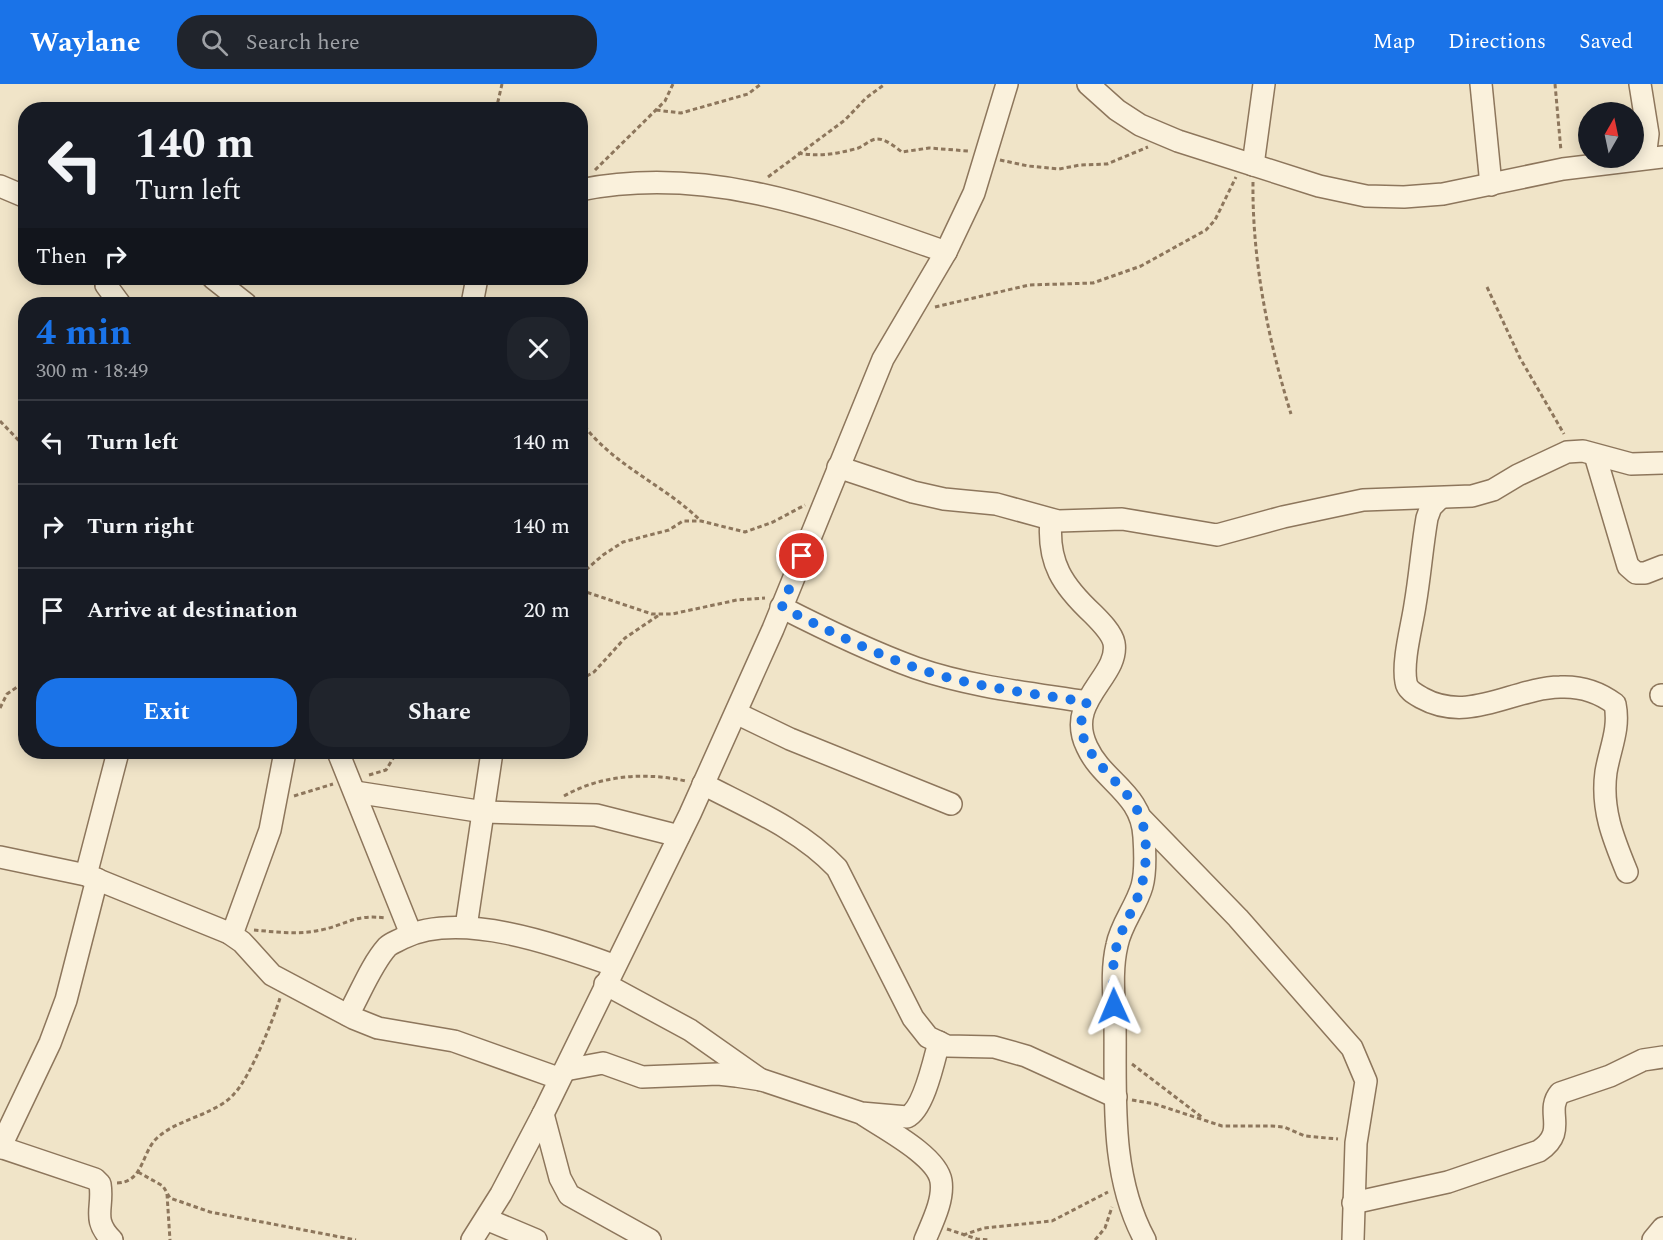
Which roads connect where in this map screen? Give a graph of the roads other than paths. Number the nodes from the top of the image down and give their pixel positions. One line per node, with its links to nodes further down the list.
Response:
1 (1007, 84): 12 (street)
2 (1088, 84): 7 (street)
3 (1264, 84): 7 (street)
4 (1480, 84): 9 (street)
5 (1640, 84): 6 (street)
6 (1654, 157): 9 (street)
7 (1249, 164): 9 (street)
8 (588, 184): 12 (street)
9 (1491, 184)
10 (0, 186): 11 (street)
11 (18, 194)
12 (946, 252): 19 (street)
13 (106, 285): 15 (street)
14 (222, 285): 16 (street)
15 (115, 297)
16 (237, 297)
17 (1595, 455): 18 (street); 20 (street); 22 (street)
18 (1663, 463)
19 (838, 467): 21 (street); 23 (street)
20 (1439, 499): 21 (street); 37 (street)
21 (1051, 520): 24 (street)
22 (1663, 566)
23 (784, 601): 24 (street); 25 (street)
24 (1087, 702): 34 (street)
25 (736, 713): 30 (street); 32 (street)
26 (117, 759): 38 (street)
27 (284, 759): 41 (street)
28 (341, 759): 31 (street)
29 (491, 759): 33 (street)
30 (703, 784): 35 (street); 44 (street)
31 (353, 787): 33 (street); 39 (street)
32 (951, 804)
33 (484, 812): 35 (street); 40 (street)
34 (1141, 818): 48 (street); 52 (street)
35 (679, 836): 42 (street)
36 (0, 857): 38 (street)
37 (1627, 872)
38 (92, 877): 41 (street); 51 (street)
39 (408, 927): 40 (street); 43 (street)
40 (466, 927): 42 (street)
41 (231, 931): 43 (street)
42 (609, 974): 46 (street); 47 (street)
43 (348, 1015): 46 (street)
44 (939, 1042): 48 (street); 49 (street)
45 (1663, 1057): 52 (street)
46 (562, 1074): 47 (street); 50 (street)
47 (762, 1080): 49 (street)
48 (1116, 1097): 60 (street)
49 (861, 1113): 55 (street)
50 (543, 1114): 53 (street); 59 (street)
51 (0, 1148): 56 (street)
52 (1353, 1203): 61 (street)
53 (486, 1219): 57 (street); 58 (street)
54 (1663, 1228): 62 (street)
55 (928, 1232)
56 (112, 1240)
57 (472, 1240)
58 (537, 1240)
59 (650, 1240)
60 (1145, 1240)
61 (1353, 1240)
62 (1653, 1240)

